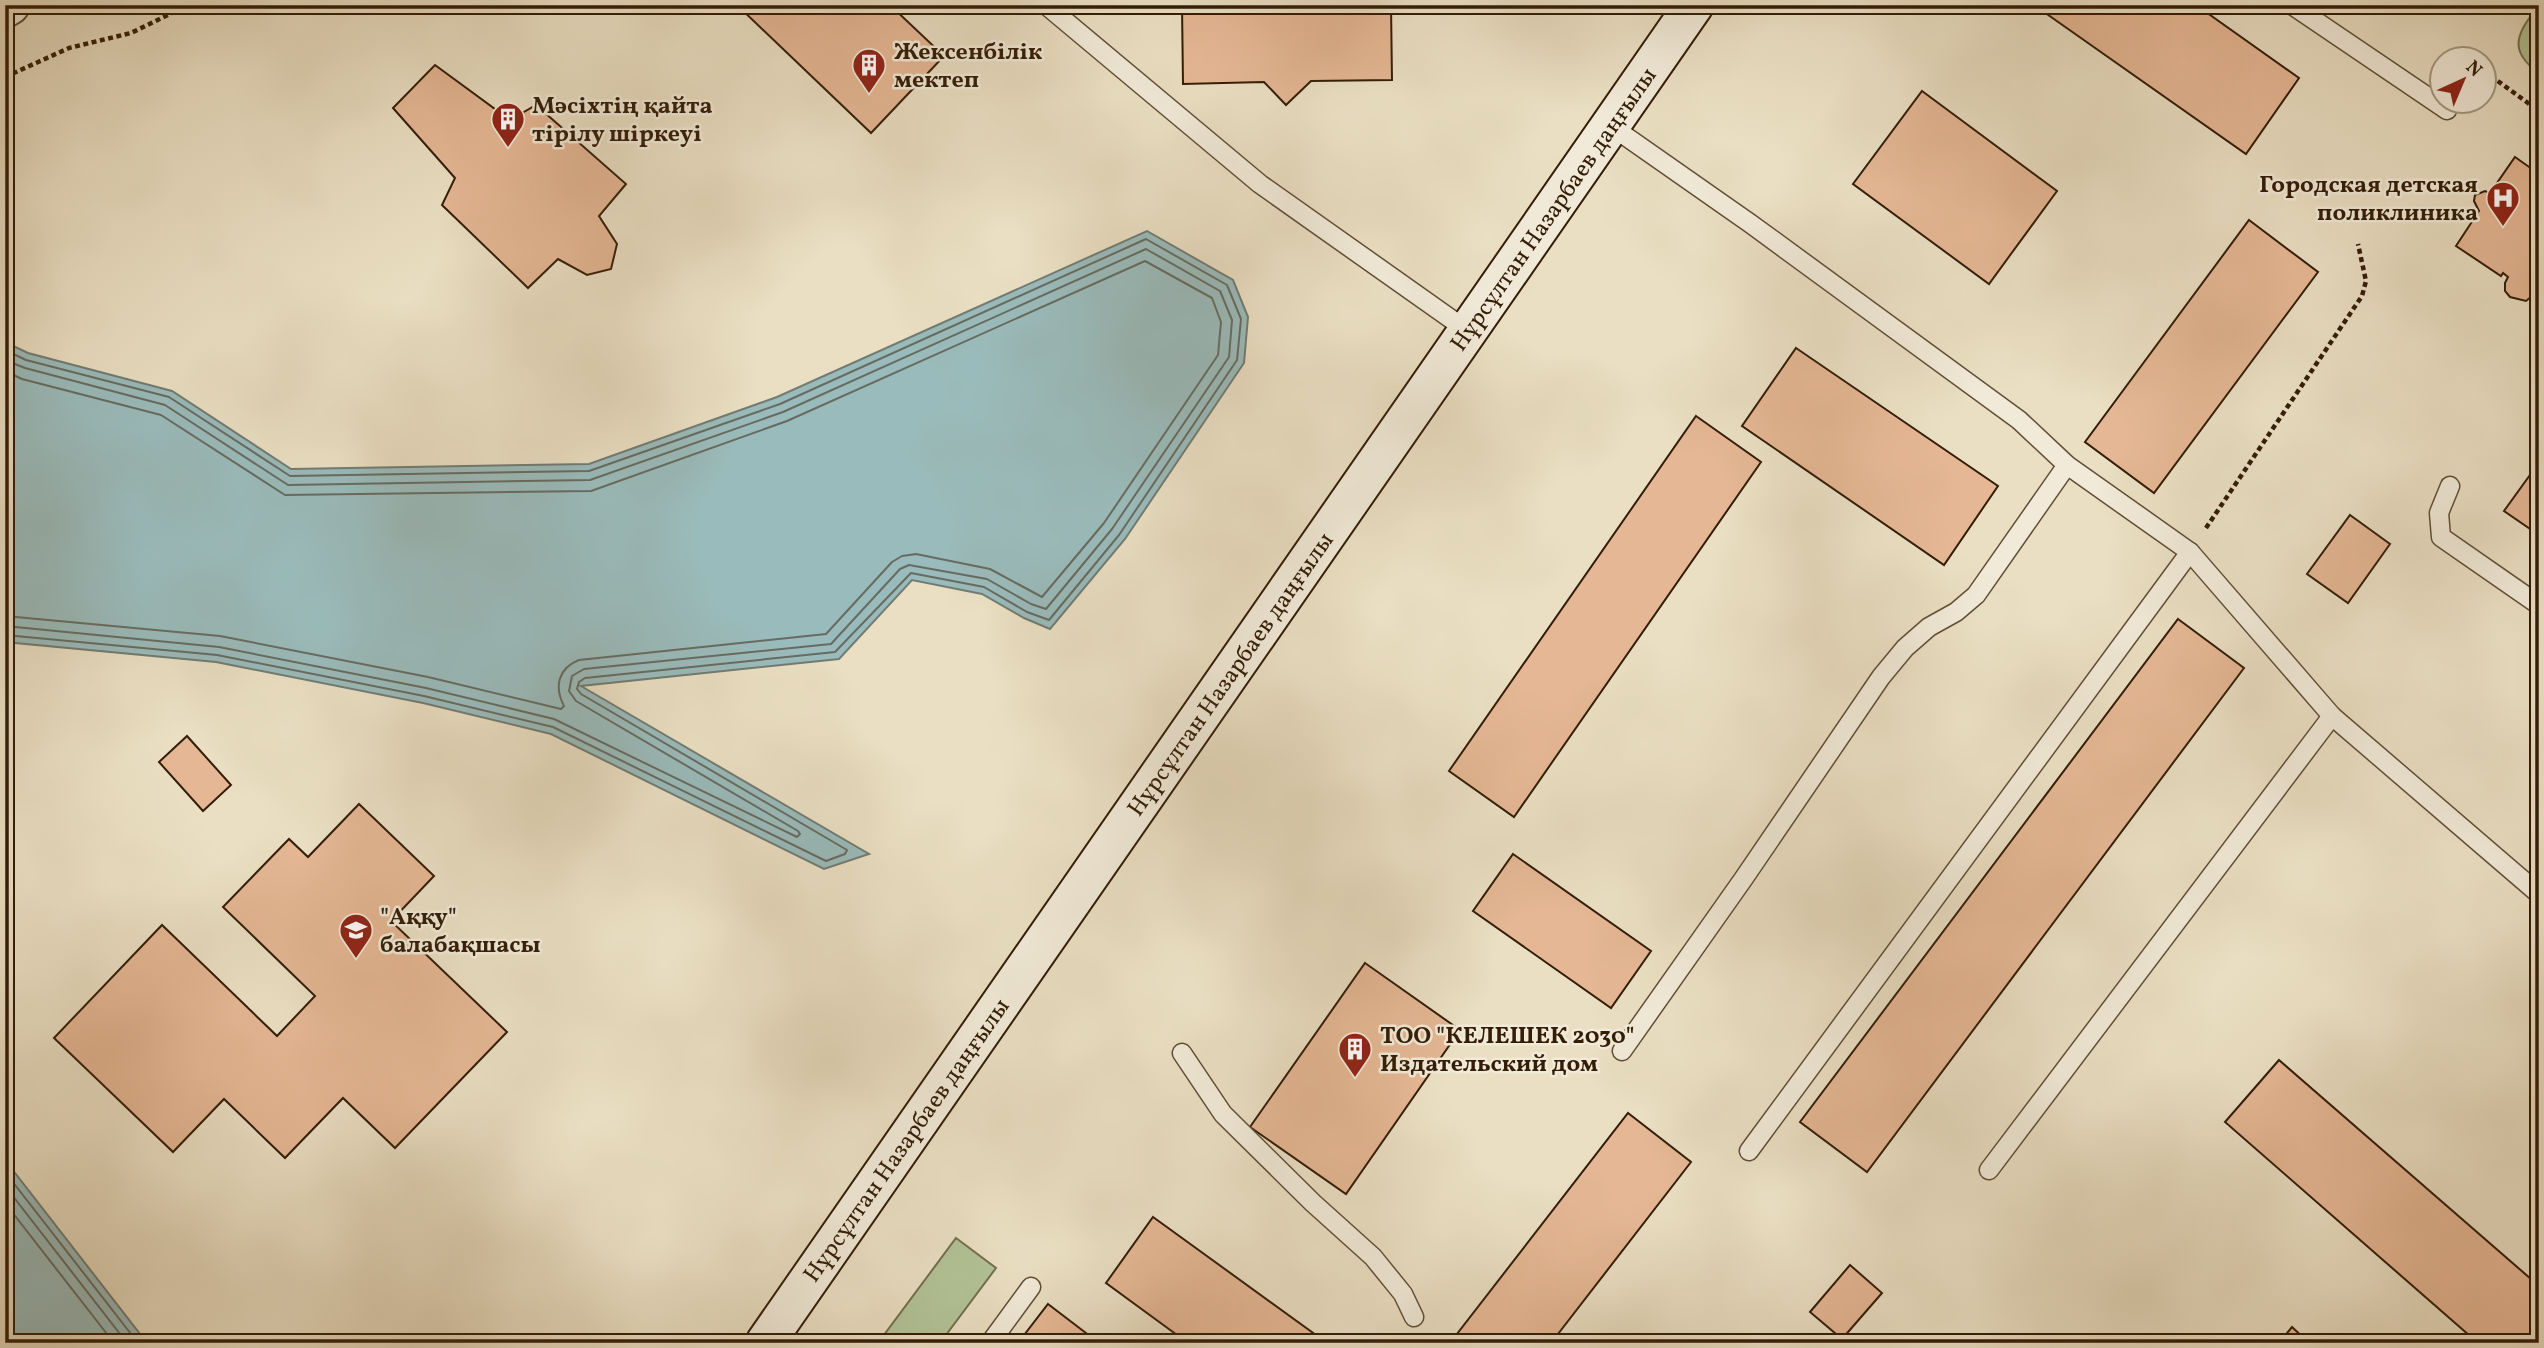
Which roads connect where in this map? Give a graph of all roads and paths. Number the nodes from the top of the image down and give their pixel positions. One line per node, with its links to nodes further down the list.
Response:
1 (10, 5): 6 (main road)
2 (188, 5): 7 (path)
3 (1046, 5): 13 (lane)
4 (1694, 5): 11 (main road, Нұрсұлтан Назарбаев даңғылы)
5 (2292, 5): 9 (lane)
6 (5, 8)
7 (5, 77)
8 (2498, 81): 10 (path)
9 (2428, 97)
10 (2539, 111)
11 (1611, 126): 13 (main road, Нұрсұлтан Назарбаев даңғылы); 14 (lane)
12 (2358, 244): 16 (path)
13 (1468, 331): 26 (main road, Нұрсұлтан Назарбаев даңғылы)
14 (2067, 464): 16 (lane); 20 (lane)
15 (2450, 486): 17 (lane)
16 (2190, 552): 18 (lane); 22 (lane)
17 (2539, 605)
18 (2332, 716): 19 (lane); 23 (lane)
19 (2539, 894)
20 (1622, 1051)
21 (1182, 1053): 25 (lane)
22 (1749, 1151)
23 (1989, 1170)
24 (1031, 1287): 27 (lane)
25 (1413, 1317)
26 (765, 1343)
27 (990, 1343)

